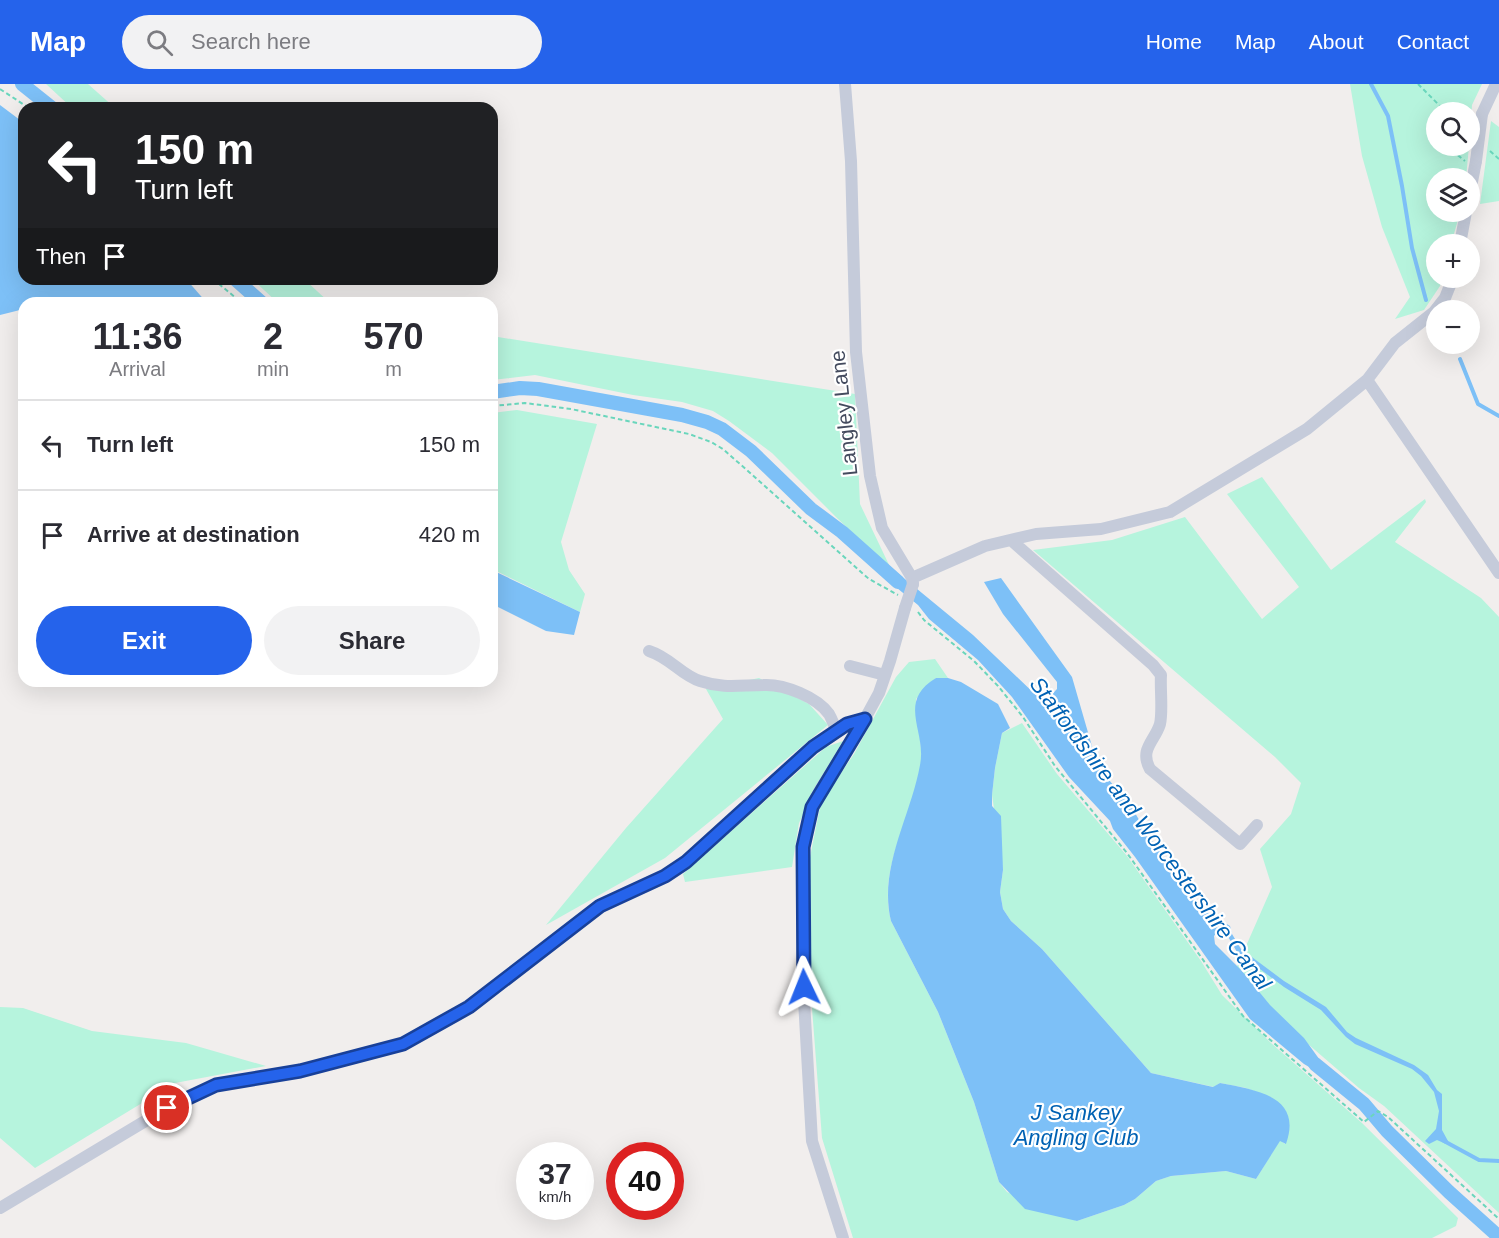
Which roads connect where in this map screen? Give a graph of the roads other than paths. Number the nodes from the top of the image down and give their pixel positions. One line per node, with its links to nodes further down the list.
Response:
1 (845, 84): 8 (street, Langley Lane)
2 (1496, 84): 3 (street, bridge)
3 (1474, 168)
4 (1449, 288): 5 (street)
5 (1367, 380): 6 (street); 7 (street)
6 (1011, 540): 8 (street); 14 (street)
7 (1499, 573)
8 (912, 581): 11 (street, bridge)
9 (649, 651): 13 (street)
10 (850, 666): 11 (street)
11 (885, 675): 12 (street)
12 (865, 719): 13 (street); 16 (street)
13 (837, 731): 15 (street)
14 (1257, 825)
15 (0, 1208)
16 (843, 1238)

